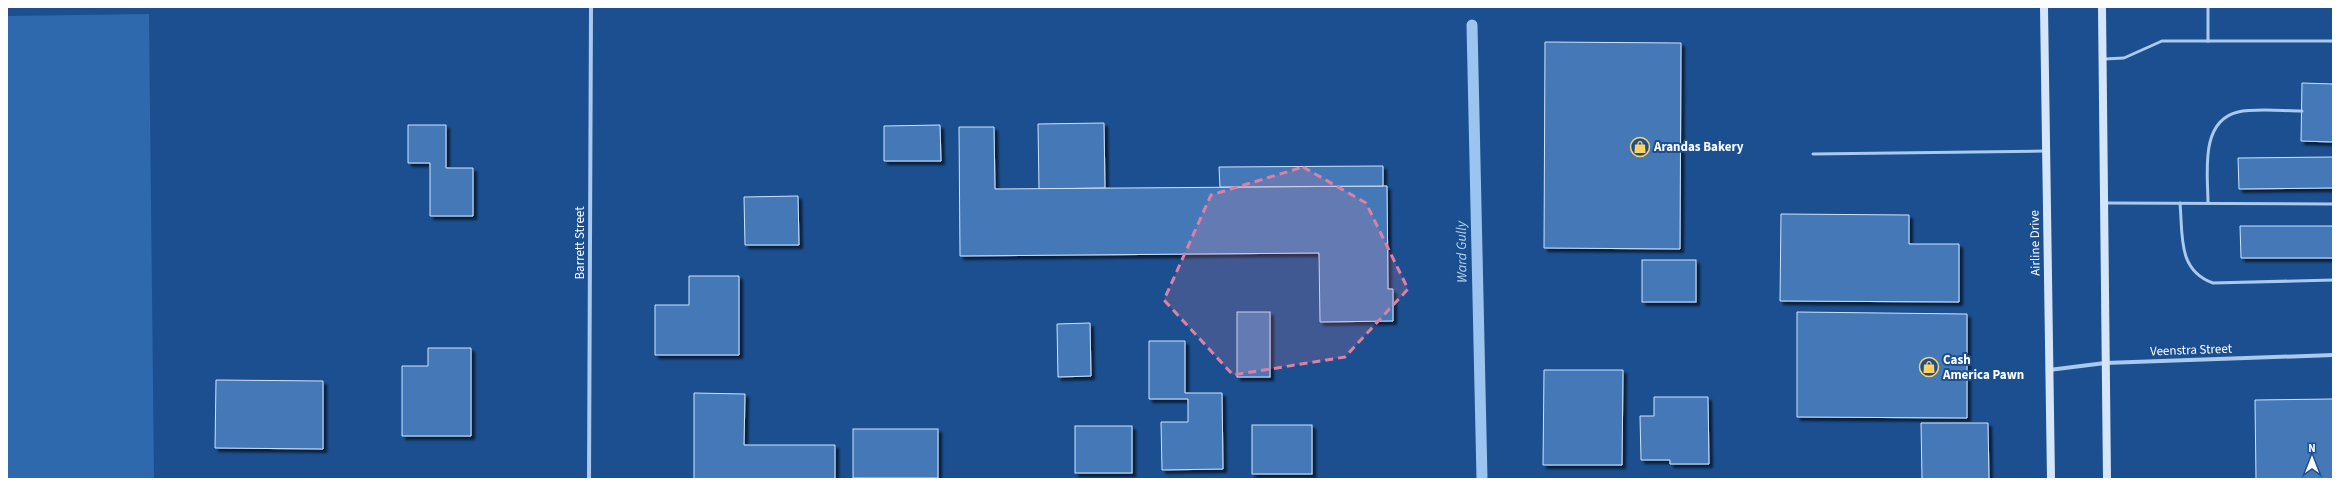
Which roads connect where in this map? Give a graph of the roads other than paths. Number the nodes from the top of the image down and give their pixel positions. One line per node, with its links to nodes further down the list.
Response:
1 (591, 7): 19 (street, Barrett Street)
2 (2044, 7): 9 (main road, Airline Drive)
3 (2102, 7): 7 (main road)
4 (2208, 7): 5 (lane)
5 (2208, 41): 6 (lane); 7 (lane)
6 (2333, 41)
7 (2102, 59): 11 (main road)
8 (2302, 111): 13 (lane)
9 (2046, 151): 10 (lane); 18 (main road, Airline Drive)
10 (1813, 154)
11 (2104, 203): 12 (lane); 17 (main road)
12 (2180, 203): 13 (lane); 15 (lane)
13 (2208, 203): 14 (lane)
14 (2333, 204)
15 (2333, 280)
16 (2333, 356): 17 (street, Veenstra Street)
17 (2105, 363): 18 (street, Veenstra Street); 21 (main road)
18 (2049, 370): 20 (main road, Airline Drive)
19 (589, 479)
20 (2051, 479)
21 (2107, 479)

